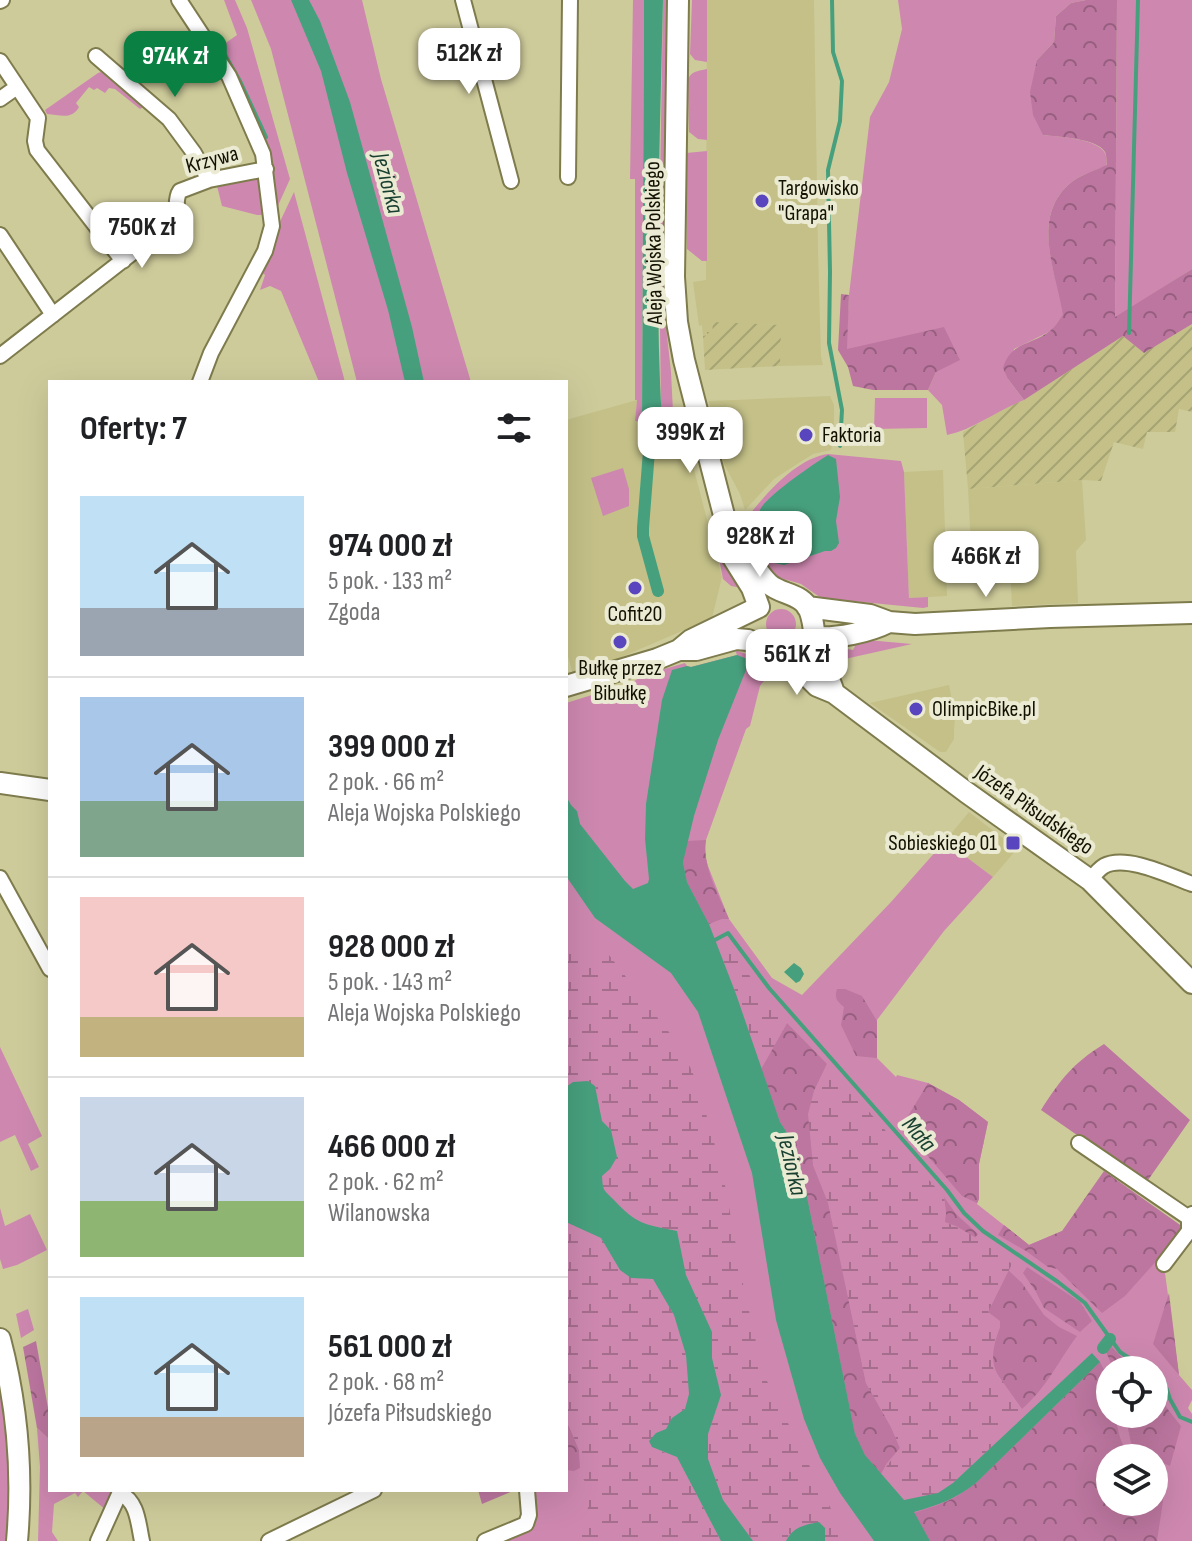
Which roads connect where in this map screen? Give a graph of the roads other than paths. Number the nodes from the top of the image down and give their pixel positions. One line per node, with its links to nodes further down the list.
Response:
1 (179, 0): 9 (street)
2 (463, 0): 12 (street)
3 (570, 0): 10 (street)
4 (678, 0): 18 (street, Aleja Wojska Polskiego)
5 (96, 56): 11 (street)
6 (0, 61): 7 (street)
7 (17, 87): 8 (street); 14 (street)
8 (0, 99)
9 (266, 169): 11 (street, Krzywa); 17 (street)
10 (568, 177)
11 (209, 180): 14 (street, Krzywa)
12 (511, 181)
13 (0, 235): 15 (street)
14 (123, 261): 15 (street, Krzywa)
15 (53, 315): 16 (street, Krzywa)
16 (0, 356)
17 (201, 380)
18 (727, 527): 19 (street, Aleja Wojska Polskiego); 21 (street, Aleja Wojska Polskiego)
19 (786, 594): 20 (street); 21 (street)
20 (807, 607): 23 (street); 24 (street)
21 (753, 609): 25 (street); 26 (street)
22 (1192, 613): 23 (street)
23 (889, 622): 24 (street)
24 (813, 638): 26 (street); 28 (street, Józefa Piłsudskiego)
25 (679, 650): 26 (street); 27 (street)
26 (770, 650): 28 (street, Józefa Piłsudskiego)
27 (568, 685)
28 (834, 693): 32 (street, Józefa Piłsudskiego)
29 (0, 783): 30 (street)
30 (48, 790)
31 (0, 878): 34 (street)
32 (1090, 880): 33 (street); 35 (street, Józefa Piłsudskiego)
33 (1192, 884)
34 (48, 965)
35 (1192, 983)
36 (1079, 1143): 37 (street)
37 (1190, 1216): 38 (street)
38 (1164, 1264)
39 (0, 1339): 43 (street)
40 (120, 1492): 44 (street); 45 (street)
41 (370, 1492): 46 (street)
42 (527, 1492): 47 (street)
43 (17, 1541)
44 (98, 1541)
45 (142, 1541)
46 (269, 1541)
47 (485, 1541)

